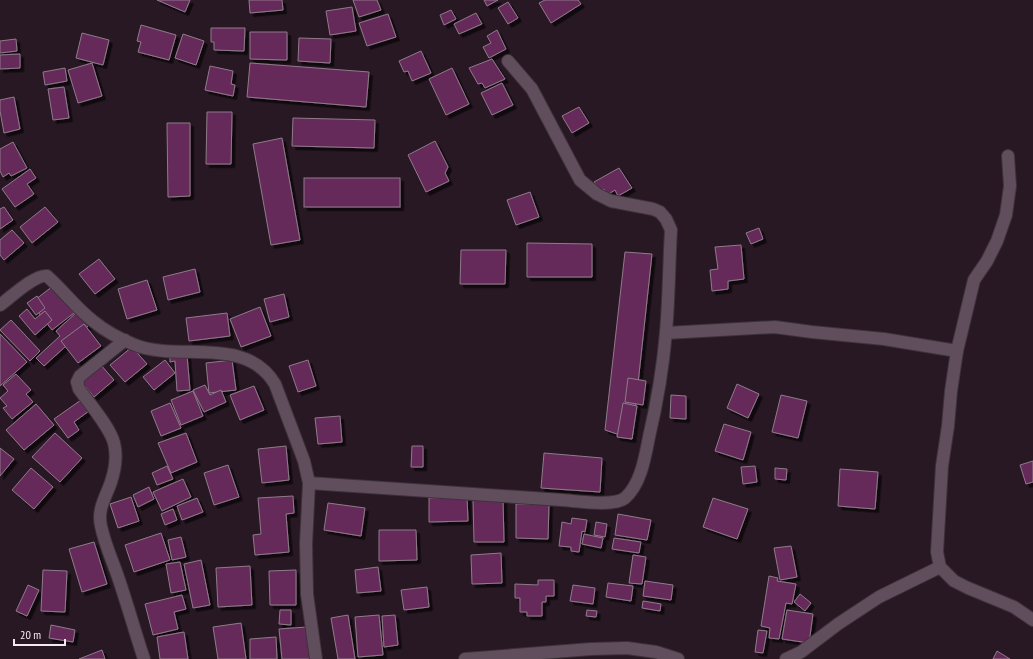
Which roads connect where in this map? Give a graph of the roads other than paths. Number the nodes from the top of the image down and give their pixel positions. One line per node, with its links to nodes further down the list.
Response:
1 (508, 61): 4 (street)
2 (1008, 156): 6 (street)
3 (0, 305): 5 (street)
4 (666, 333): 6 (street); 7 (street)
5 (125, 340): 7 (street); 10 (street)
6 (957, 351): 8 (street)
7 (309, 483): 11 (street)
8 (940, 567): 9 (street); 14 (street)
9 (1033, 620)
10 (144, 659)
11 (316, 659)
12 (465, 659): 13 (street)
13 (678, 659)
14 (786, 659)

